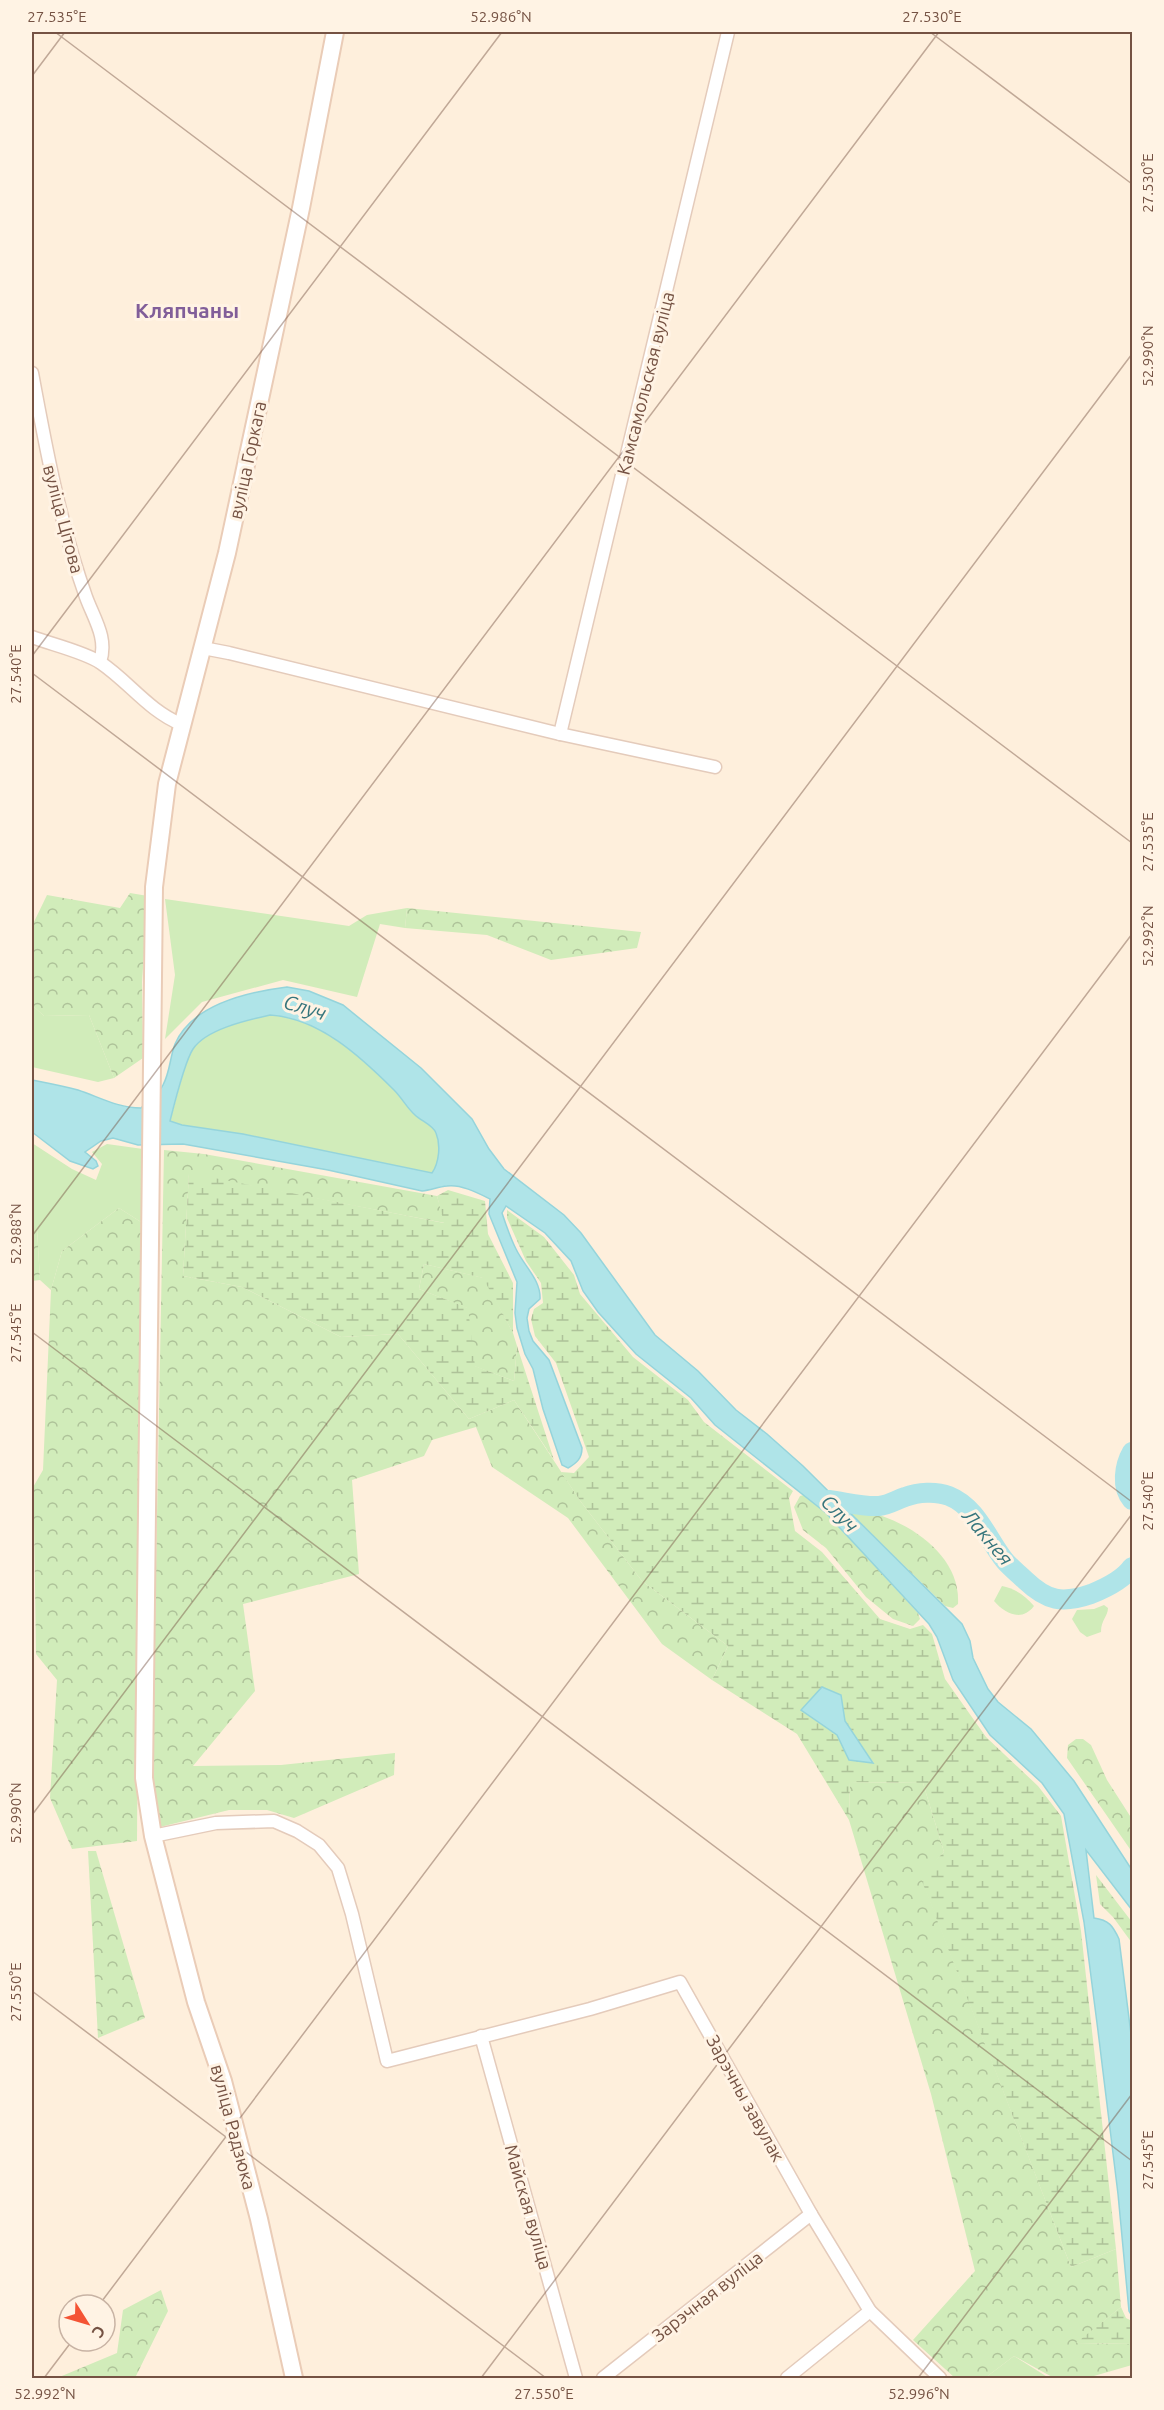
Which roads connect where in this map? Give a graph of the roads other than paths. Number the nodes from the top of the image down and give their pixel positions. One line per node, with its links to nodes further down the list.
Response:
1 (335, 32): 5 (main road, вуліца Горкага)
2 (728, 32): 8 (street, Камсамольская вуліца)
3 (32, 373): 6 (street, вуліца Цітова)
4 (32, 637): 6 (street)
5 (204, 648): 7 (main road, вуліца Горкага); 8 (street)
6 (100, 662): 7 (street)
7 (181, 724): 10 (main road, вуліца Горкага)
8 (560, 734): 9 (street)
9 (715, 767)
10 (151, 1201): 11 (main road, вуліца Радзюка)
11 (153, 1836): 12 (street); 15 (main road, вуліца Радзюка)
12 (481, 2036): 13 (street, Зарэчны завулак); 16 (street, Майская вуліца)
13 (811, 2214): 14 (street, Зарэчны завулак); 17 (street, Зарэчная вуліца)
14 (870, 2311): 18 (street); 19 (street, Зарэчны завулак)
15 (294, 2379)
16 (576, 2379)
17 (603, 2379)
18 (787, 2379)
19 (940, 2379)

